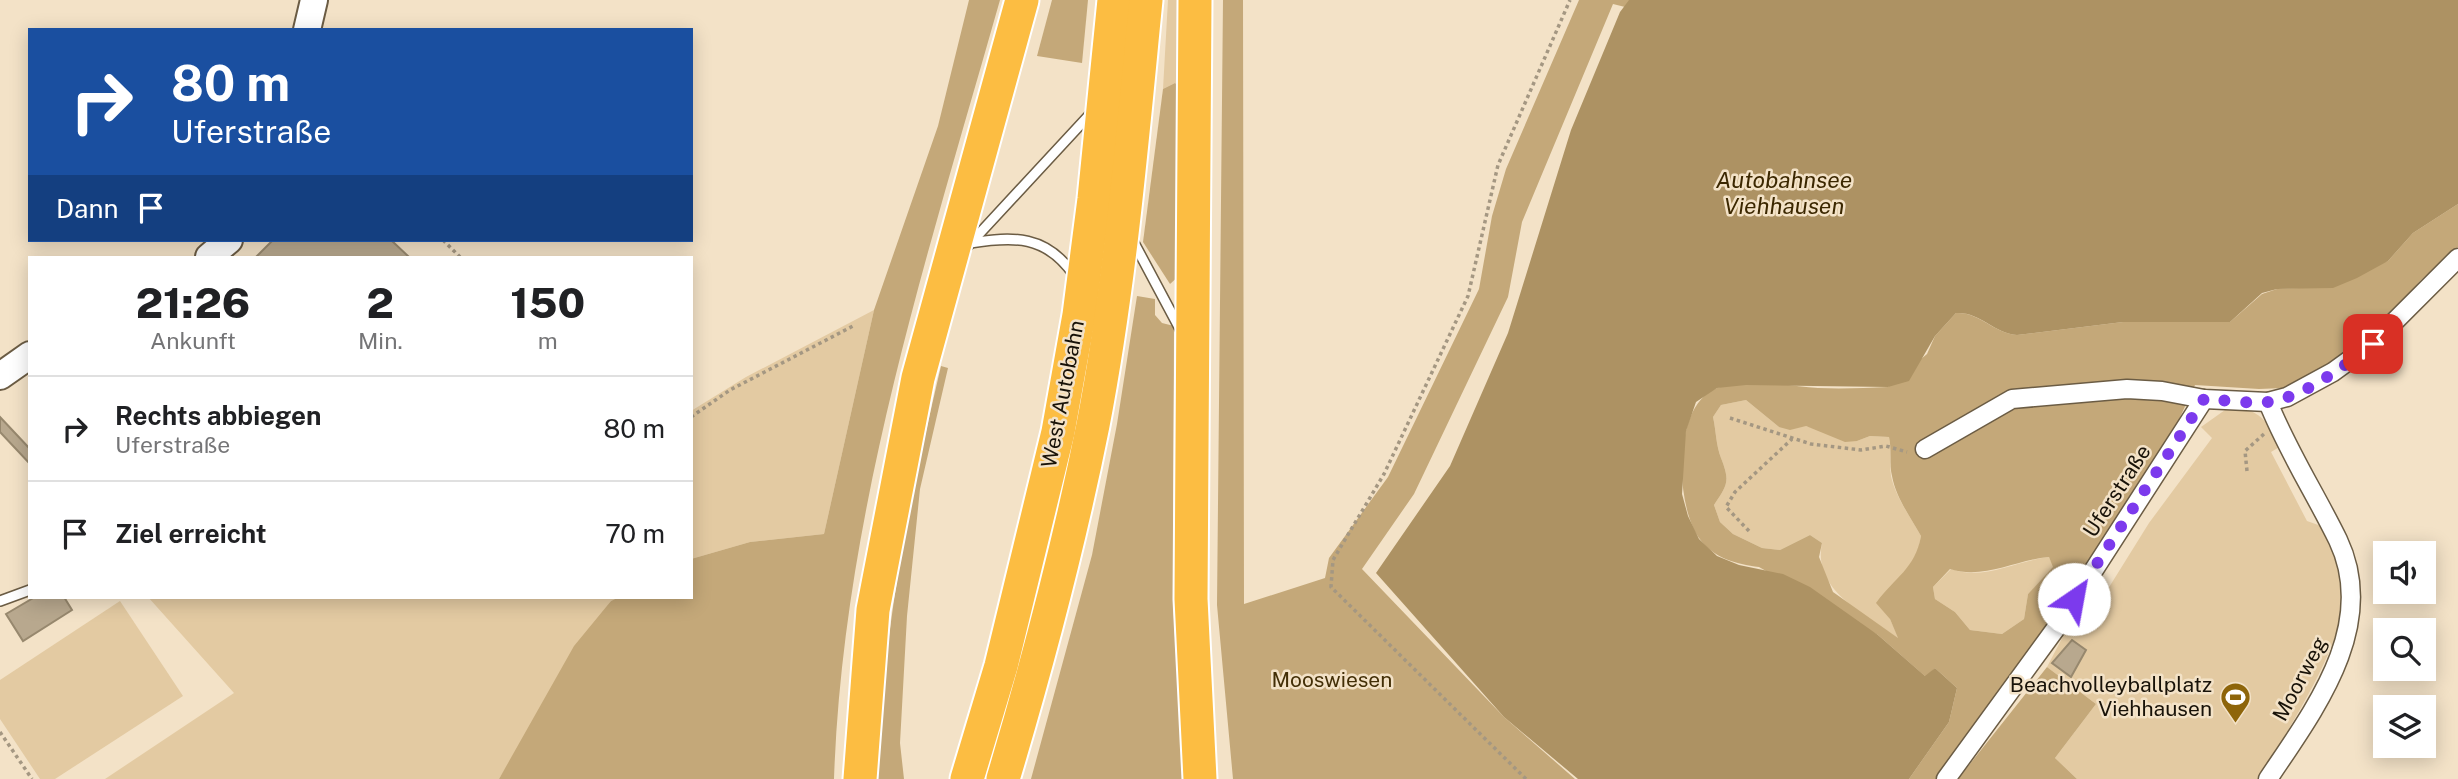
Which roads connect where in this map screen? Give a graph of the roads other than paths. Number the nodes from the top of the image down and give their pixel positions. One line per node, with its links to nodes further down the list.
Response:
1 (314, 0): 6 (street)
2 (1022, 0): 13 (highway)
3 (1114, 0): 7 (highway, West Autobahn)
4 (1146, 0): 8 (highway, West Autobahn)
5 (1195, 0): 15 (highway)
6 (307, 28)
7 (1104, 99): 10 (lane); 14 (highway, West Autobahn)
8 (1123, 223): 15 (lane); 25 (highway, West Autobahn)
9 (227, 242): 11 (street)
10 (970, 243): 13 (lane); 14 (lane)
11 (210, 256)
12 (2458, 258): 19 (street)
13 (949, 269): 23 (highway)
14 (1081, 296): 24 (highway, West Autobahn)
15 (1192, 351): 26 (highway)
16 (28, 356): 17 (street)
17 (0, 376)
18 (2204, 399): 19 (street); 20 (street); 27 (street, Uferstraße)
19 (2268, 402): 28 (street, Moorweg)
20 (1925, 449)
21 (28, 591): 22 (lane)
22 (0, 601)
23 (860, 779)
24 (967, 779)
25 (1003, 779)
26 (1200, 779)
27 (1946, 779)
28 (2268, 779)

